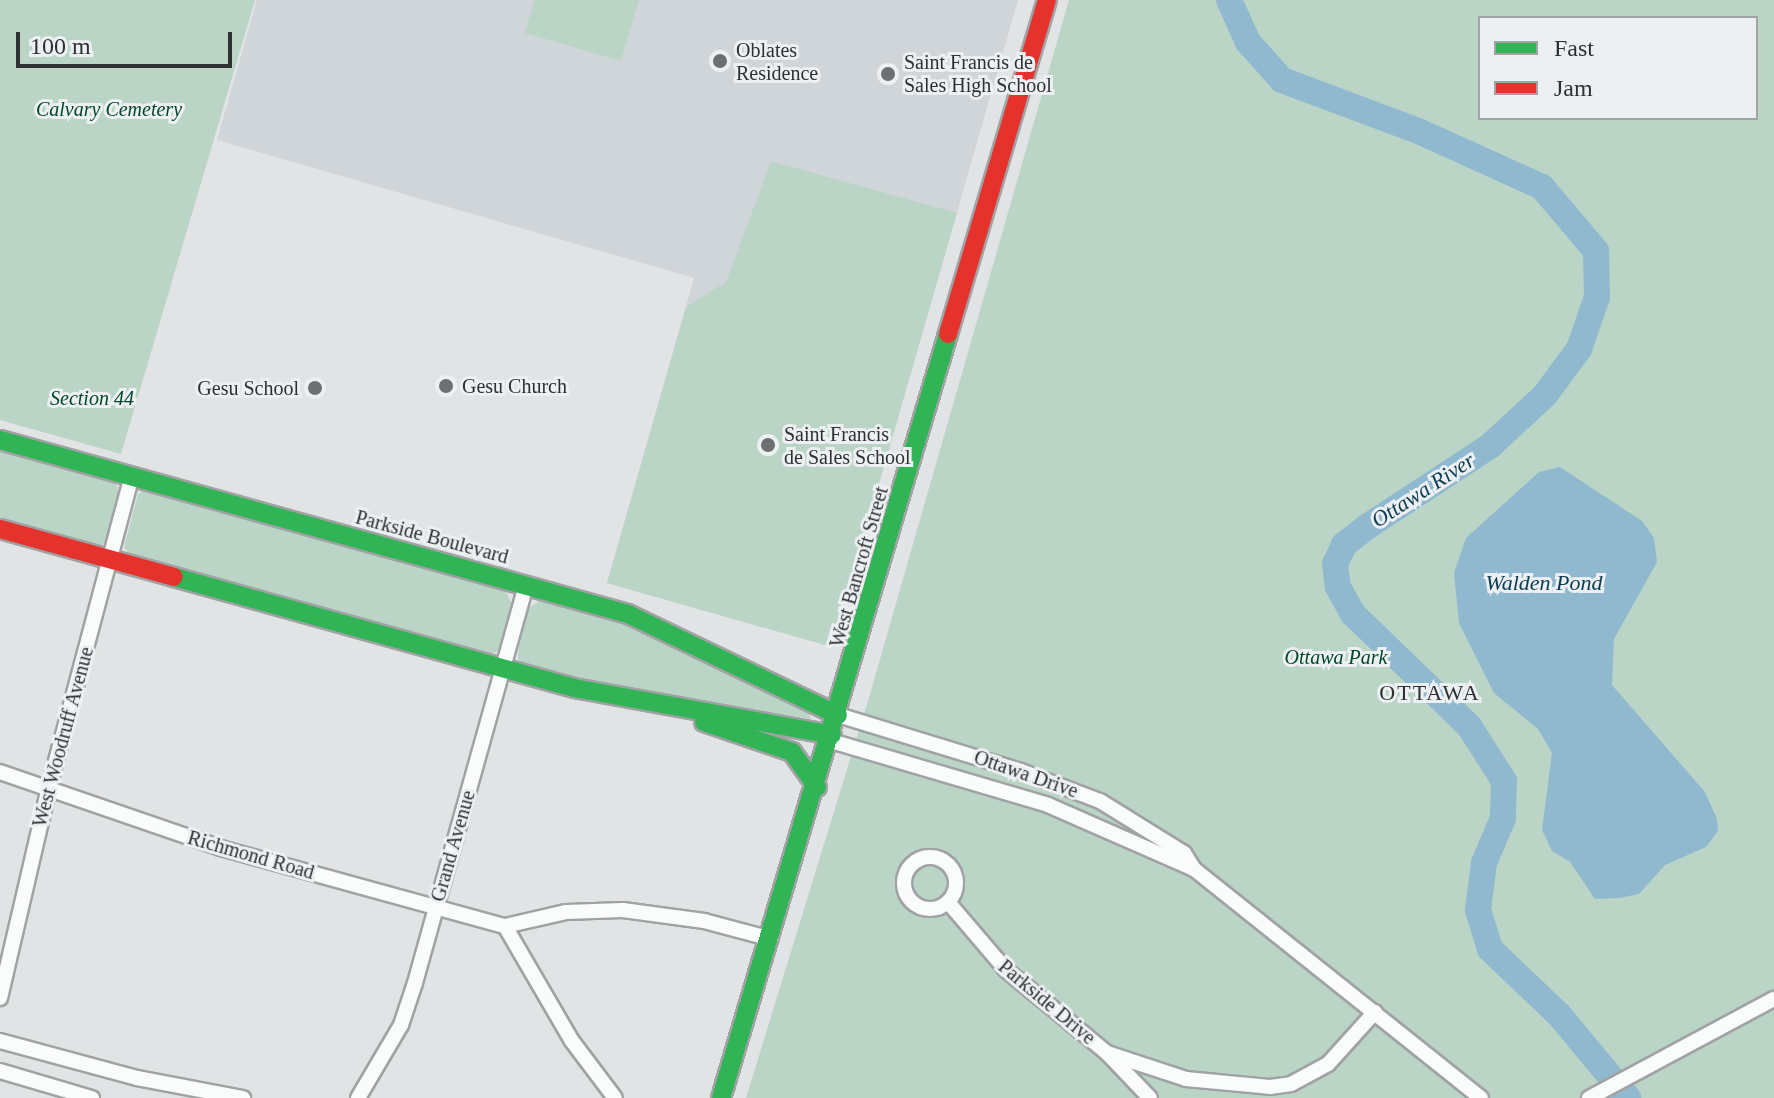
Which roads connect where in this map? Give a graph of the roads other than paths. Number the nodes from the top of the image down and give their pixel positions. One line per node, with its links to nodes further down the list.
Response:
1 (1047, 0): 9 (street, West Bancroft Street)
2 (0, 440): 3 (street, Parkside Boulevard)
3 (132, 476): 5 (street, West Woodruff Avenue); 6 (street, Parkside Boulevard)
4 (0, 529): 5 (street)
5 (111, 560): 7 (street); 13 (street, West Woodruff Avenue)
6 (526, 586): 7 (street, Grand Avenue); 9 (street, Parkside Boulevard)
7 (503, 668): 8 (street); 16 (street, Grand Avenue)
8 (676, 710): 10 (street); 12 (street)
9 (838, 715): 10 (street, West Bancroft Street); 14 (street, Ottawa Drive)
10 (831, 738): 12 (street, West Bancroft Street); 14 (street, Ottawa Drive)
11 (0, 772): 13 (street, Richmond Road)
12 (817, 787): 18 (street, West Bancroft Street)
13 (48, 791): 16 (street, Richmond Road); 19 (street, West Woodruff Avenue)
14 (1194, 869): 21 (street, Ottawa Drive)
15 (948, 902): 23 (street, Parkside Drive)
16 (436, 907): 17 (street, Richmond Road); 27 (street, Grand Avenue)
17 (505, 926): 18 (street, Richmond Road); 28 (street)
18 (771, 939): 29 (street, West Bancroft Street)
19 (0, 998)
20 (1774, 999): 32 (street)
21 (1375, 1012): 23 (street); 31 (street, Ottawa Drive)
22 (0, 1041): 26 (street)
23 (1107, 1053): 30 (street, Parkside Drive)
24 (0, 1071): 25 (street)
25 (92, 1098)
26 (243, 1098)
27 (358, 1098)
28 (615, 1098)
29 (721, 1098)
30 (1150, 1098)
31 (1481, 1098)
32 (1589, 1098)

